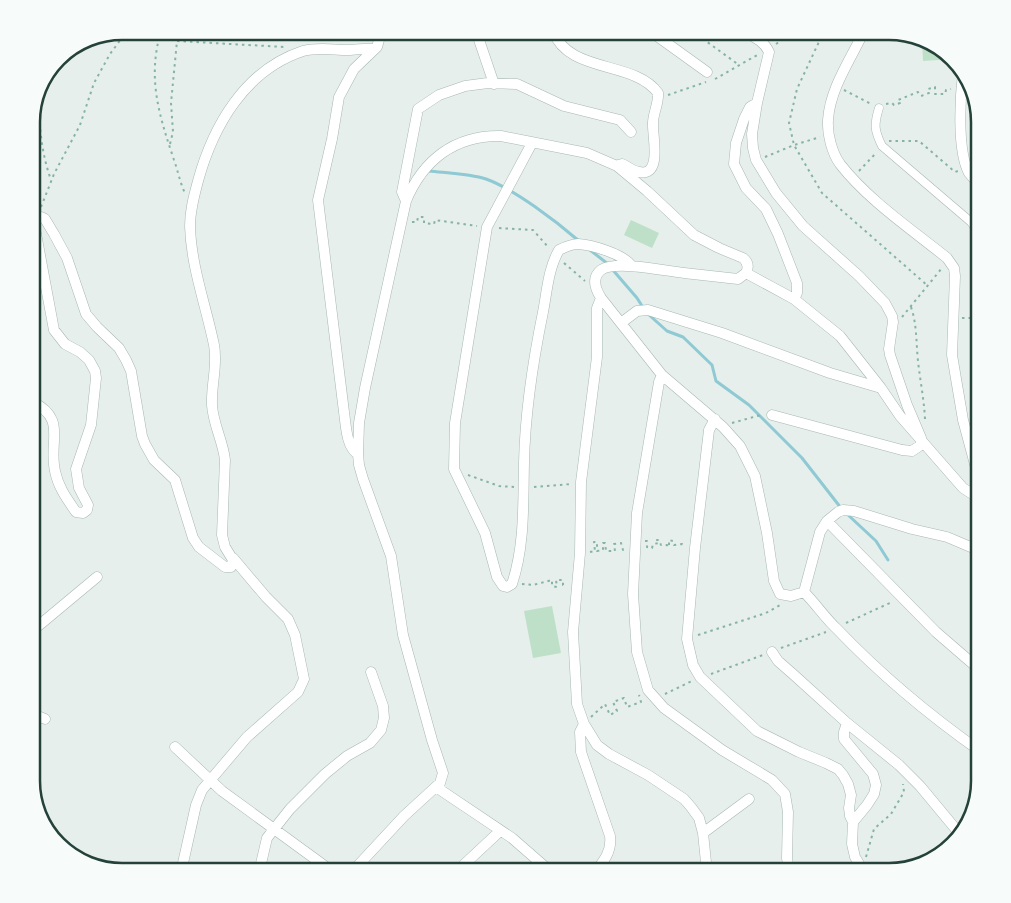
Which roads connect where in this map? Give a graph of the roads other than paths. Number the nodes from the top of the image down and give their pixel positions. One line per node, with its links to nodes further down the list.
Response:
1 (379, 40): 7 (street)
2 (479, 40): 9 (street)
3 (558, 40): 15 (street)
4 (663, 40): 8 (street)
5 (760, 40): 11 (street)
6 (860, 40): 32 (street)
7 (374, 49): 33 (street); 37 (street)
8 (707, 72)
9 (494, 84): 13 (street); 17 (street)
10 (961, 85): 16 (street)
11 (757, 104): 24 (street); 31 (street)
12 (879, 108): 19 (street)
13 (631, 132)
14 (532, 143): 15 (street); 17 (street); 21 (street)
15 (617, 166): 22 (street)
16 (971, 176)
17 (406, 201): 33 (street)
18 (40, 218): 37 (street)
19 (971, 222)
20 (40, 259): 28 (street)
21 (632, 266): 22 (street); 23 (street)
22 (746, 273): 24 (street)
23 (601, 298): 25 (street); 47 (street)
24 (794, 299): 27 (street)
25 (621, 323): 26 (street); 27 (street)
26 (662, 374): 30 (street); 66 (street)
27 (881, 388): 31 (street)
28 (40, 405)
29 (767, 415): 31 (street)
30 (715, 419): 39 (street); 53 (street)
31 (921, 438): 34 (street)
32 (971, 450)
33 (358, 454): 51 (street)
34 (971, 493)
35 (827, 521): 36 (street); 39 (street); 42 (street)
36 (971, 546)
37 (233, 558): 50 (street)
38 (97, 577): 40 (street)
39 (804, 592): 48 (street)
40 (40, 625)
41 (772, 652): 46 (street)
42 (971, 662)
43 (371, 672): 55 (street)
44 (40, 717): 45 (street)
45 (45, 719)
46 (848, 723): 53 (street); 54 (street)
47 (584, 724): 57 (street); 64 (street)
48 (971, 744)
49 (176, 748): 50 (street)
50 (211, 780): 55 (street); 58 (street)
51 (436, 787): 56 (street); 61 (street)
52 (750, 799): 57 (street)
53 (853, 822): 67 (street)
54 (955, 828)
55 (274, 829): 59 (street); 60 (street)
56 (500, 831): 62 (street); 63 (street)
57 (703, 833): 65 (street)
58 (183, 863)
59 (261, 863)
60 (321, 863)
61 (360, 863)
62 (466, 863)
63 (541, 863)
64 (601, 863)
65 (706, 863)
66 (788, 863)
67 (859, 863)

